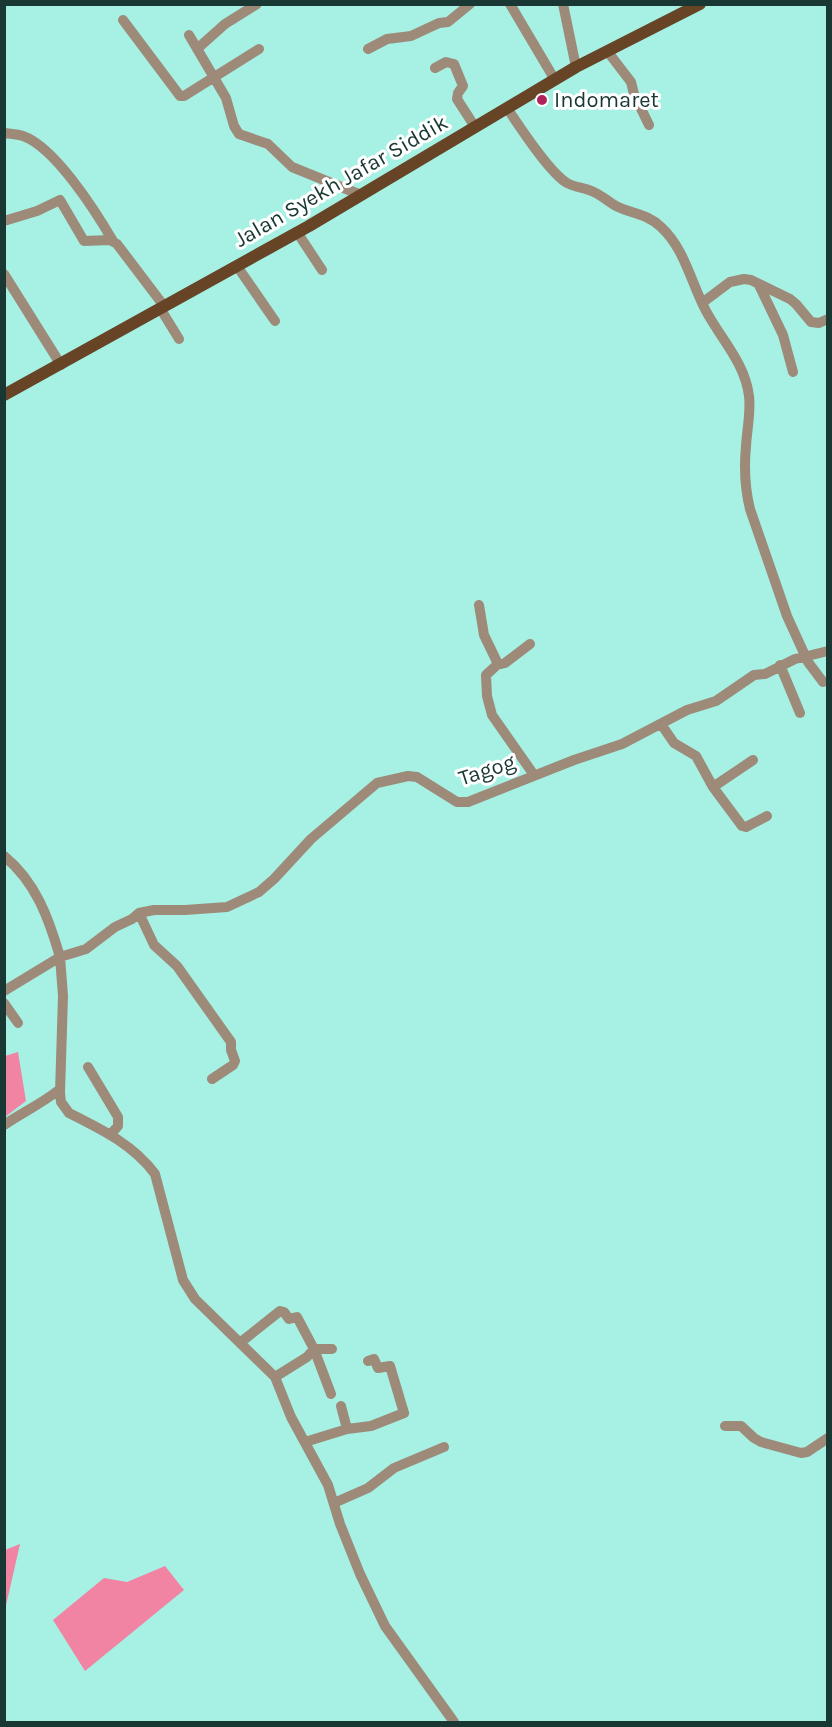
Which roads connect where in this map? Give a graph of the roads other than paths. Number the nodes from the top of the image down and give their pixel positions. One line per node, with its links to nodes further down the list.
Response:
1 (257, 4): 9 (street)
2 (470, 4): 11 (street)
3 (510, 4): 16 (street)
4 (563, 4): 14 (street)
5 (700, 4): 6 (main road, Jalan Syekh Jafar Siddik)
6 (685, 8): 12 (main road, Jalan Syekh Jafar Siddik)
7 (123, 20): 15 (street)
8 (189, 35): 9 (street)
9 (197, 49): 15 (street)
10 (259, 49): 15 (street)
11 (368, 49)
12 (608, 52): 14 (main road, Jalan Syekh Jafar Siddik); 18 (street)
13 (435, 68): 19 (street)
14 (576, 68): 16 (main road, Jalan Syekh Jafar Siddik)
15 (214, 77): 21 (street)
16 (555, 80): 17 (main road, Jalan Syekh Jafar Siddik)
17 (507, 108): 19 (main road, Jalan Syekh Jafar Siddik); 29 (street)
18 (649, 125)
19 (475, 126): 21 (main road, Jalan Syekh Jafar Siddik)
20 (4, 132): 24 (street)
21 (361, 195): 23 (main road, Jalan Syekh Jafar Siddik)
22 (4, 221): 24 (street)
23 (297, 232): 25 (main road, Jalan Syekh Jafar Siddik); 26 (street)
24 (113, 241): 30 (street)
25 (237, 266): 30 (main road, Jalan Syekh Jafar Siddik); 32 (street)
26 (322, 270)
27 (4, 274): 34 (street)
28 (759, 284): 29 (street); 31 (street); 35 (street)
29 (702, 303): 40 (street)
30 (162, 307): 33 (street); 34 (main road, Jalan Syekh Jafar Siddik)
31 (828, 319)
32 (275, 321)
33 (179, 339)
34 (61, 365): 36 (main road, Jalan Syekh Jafar Siddik)
35 (793, 372)
36 (4, 395)
37 (479, 605): 41 (street)
38 (530, 644): 41 (street)
39 (828, 651): 40 (street, Tagog)
40 (805, 656): 42 (street, Tagog); 43 (street)
41 (497, 665): 47 (street)
42 (780, 665): 44 (street); 45 (street, Tagog)
43 (823, 682)
44 (800, 713)
45 (661, 724): 47 (street, Tagog); 48 (street)
46 (753, 760): 48 (street)
47 (534, 775): 51 (street, Tagog)
48 (713, 787): 49 (street)
49 (767, 816)
50 (4, 856): 52 (street)
51 (139, 913): 52 (street); 57 (street)
52 (60, 957): 53 (street); 58 (street)
53 (4, 991)
54 (4, 1004): 55 (street)
55 (18, 1023)
56 (88, 1068): 60 (street)
57 (212, 1079)
58 (60, 1089): 59 (street); 60 (street)
59 (4, 1125)
60 (110, 1135): 61 (street)
61 (241, 1342): 62 (street); 65 (street)
62 (314, 1349): 63 (street); 65 (street); 66 (street)
63 (332, 1349)
64 (368, 1361): 69 (street)
65 (276, 1377): 71 (street)
66 (330, 1394)
67 (341, 1406): 69 (street)
68 (725, 1426): 70 (street)
69 (347, 1429): 71 (street)
70 (828, 1438)
71 (305, 1442): 73 (street)
72 (444, 1447): 73 (street)
73 (334, 1503): 74 (street)
74 (454, 1722)

